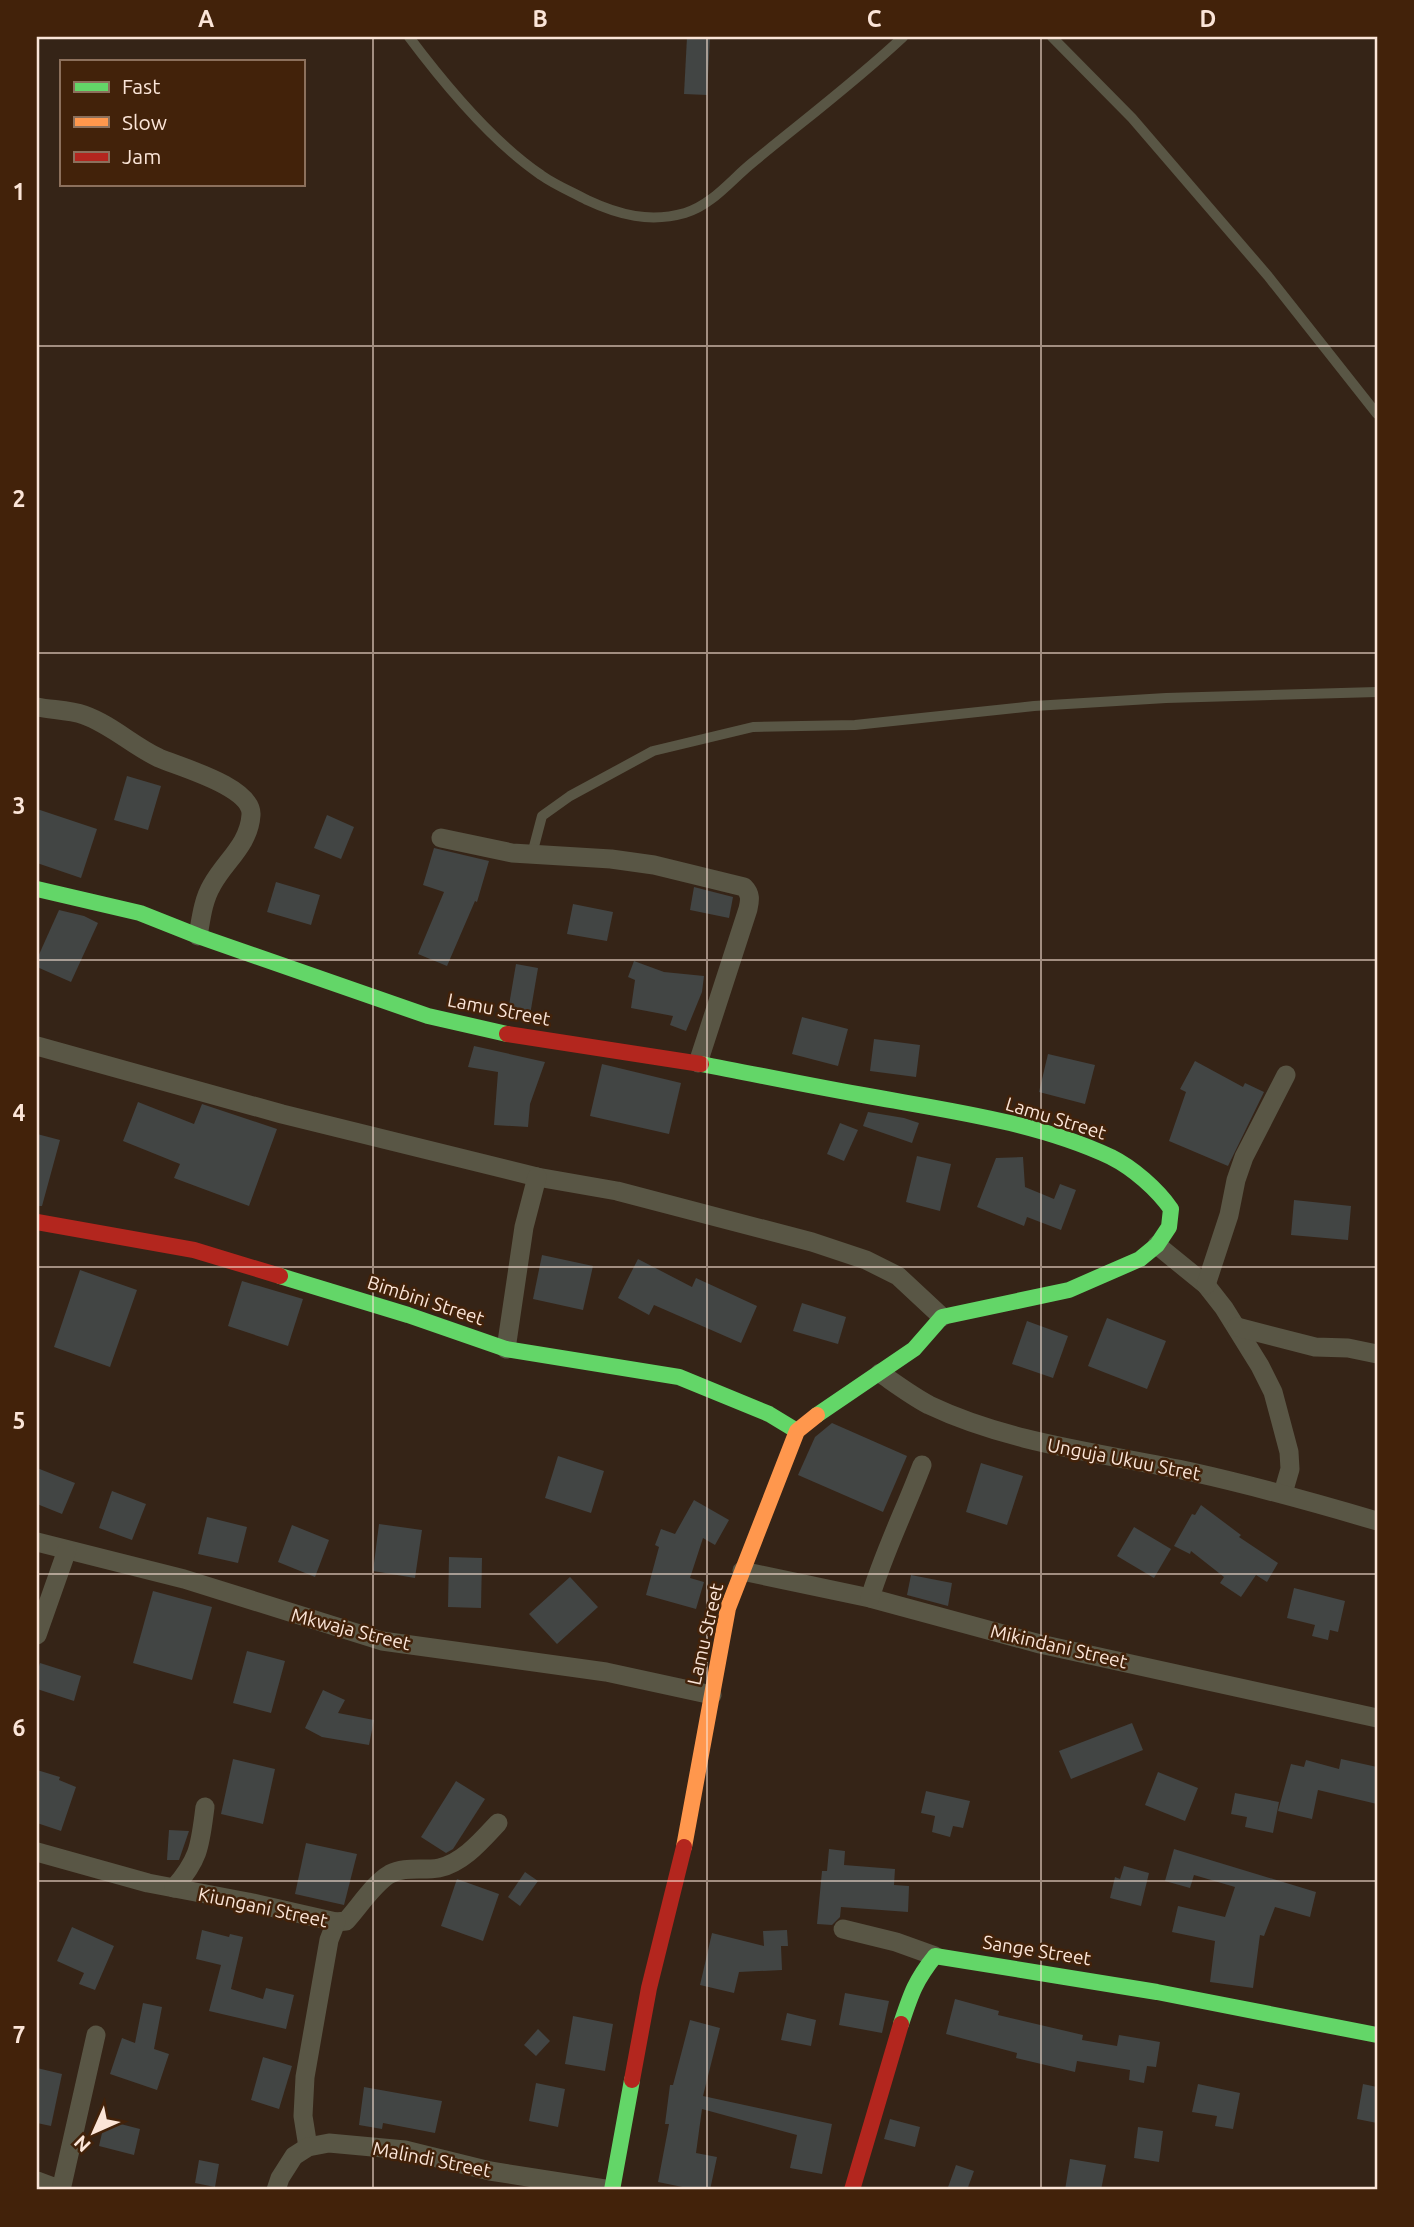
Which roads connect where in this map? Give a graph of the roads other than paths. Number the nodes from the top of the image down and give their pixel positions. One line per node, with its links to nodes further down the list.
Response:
1 (410, 37): 2 (lane)
2 (903, 37)
3 (1052, 37): 4 (lane)
4 (1377, 414)
5 (1377, 692): 8 (lane)
6 (37, 707): 10 (street)
7 (441, 838): 8 (street)
8 (532, 854): 12 (street)
9 (37, 889): 10 (street, Lamu Street)
10 (198, 936): 12 (street, Lamu Street)
11 (37, 1046): 14 (street)
12 (698, 1063): 16 (street, Lamu Street)
13 (1286, 1075): 17 (street)
14 (537, 1177): 18 (street); 20 (street)
15 (37, 1222): 20 (street, Bimbini Street)
16 (1157, 1245): 17 (street); 18 (street)
17 (1206, 1285): 19 (street)
18 (942, 1317): 22 (street)
19 (1237, 1327): 21 (street); 25 (street)
20 (506, 1349): 23 (street, Bimbini Street)
21 (1377, 1354)
22 (880, 1373): 23 (street); 25 (street, Unguja Ukuu Stret)
23 (797, 1431): 29 (street, Lamu Street)
24 (922, 1465): 30 (street)
25 (1283, 1493): 26 (street, Unguja Ukuu Stret)
26 (1377, 1521)
27 (37, 1542): 28 (street, Mkwaja Street)
28 (67, 1550): 31 (street); 32 (street, Mkwaja Street)
29 (742, 1571): 30 (street, Mikindani Street); 32 (street, Lamu Street)
30 (870, 1598): 33 (street, Mikindani Street)
31 (37, 1635)
32 (712, 1695): 47 (street, Lamu Street)
33 (1377, 1718)
34 (205, 1808): 37 (street)
35 (498, 1823): 38 (street, Kiungani Street)
36 (37, 1852): 37 (street, Kiungani Street)
37 (174, 1888): 38 (street, Kiungani Street)
38 (336, 1922): 43 (street)
39 (844, 1929): 40 (street)
40 (935, 1956): 42 (street, Sange Street); 48 (street)
41 (96, 2035): 45 (street)
42 (1377, 2035)
43 (308, 2147): 46 (street); 47 (street, Malindi Street)
44 (37, 2181): 45 (street)
45 (61, 2190)
46 (276, 2190)
47 (611, 2190)
48 (852, 2190)

